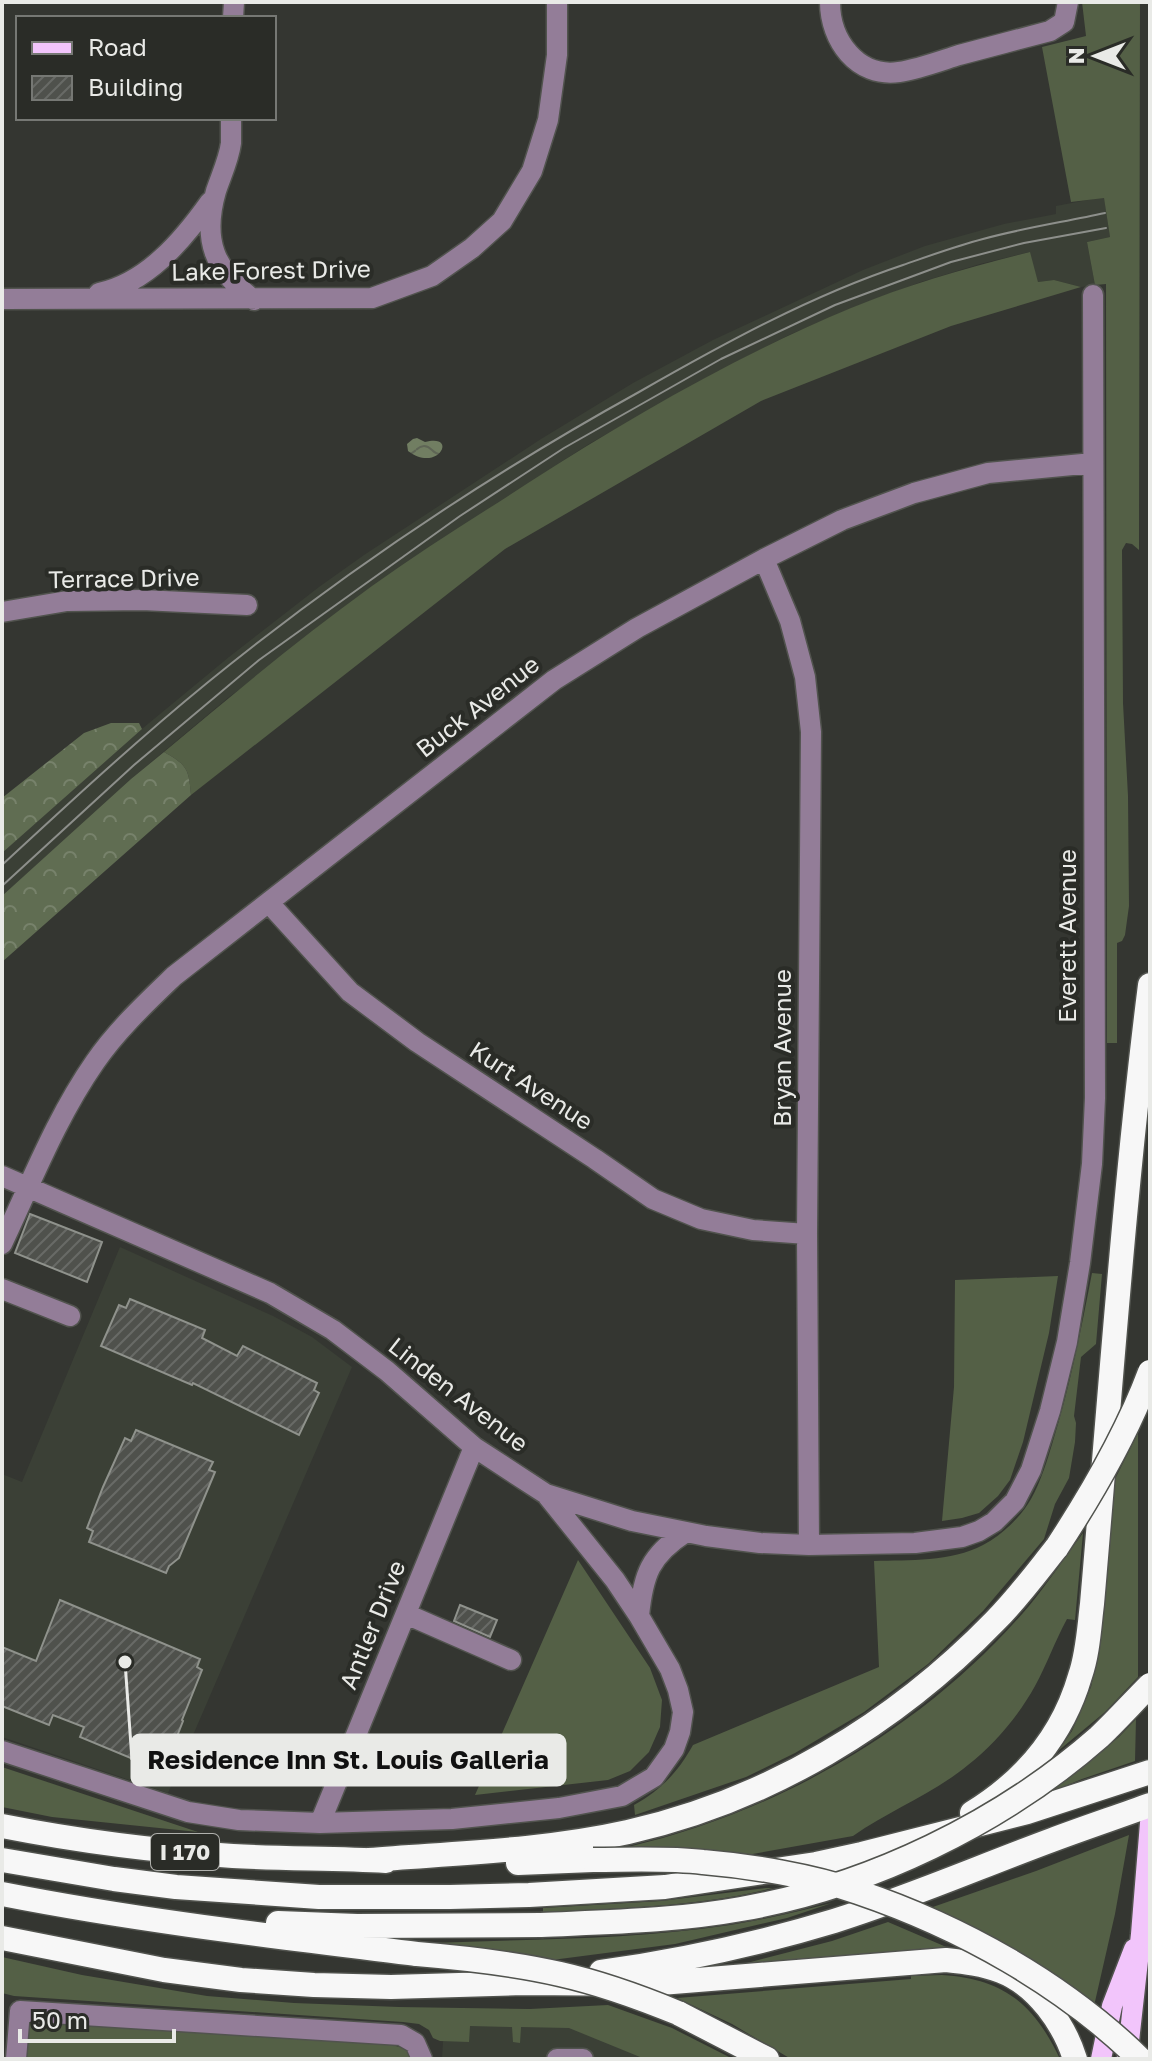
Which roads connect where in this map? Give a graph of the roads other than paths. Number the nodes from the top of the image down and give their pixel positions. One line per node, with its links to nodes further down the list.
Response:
1 (557, 2): 9 (street, Lake Forest Drive)
2 (830, 2): 3 (street)
3 (1066, 12)
4 (231, 120): 5 (street)
5 (215, 195): 8 (street); 9 (street)
6 (1093, 295): 10 (street, Everett Avenue)
7 (2, 299): 8 (street, Lake Forest Drive)
8 (70, 299): 9 (street, Lake Forest Drive)
9 (254, 300)
10 (1093, 463): 11 (street, Buck Avenue); 26 (street, Everett Avenue)
11 (764, 559): 14 (street, Buck Avenue); 18 (street, Bryan Avenue)
12 (247, 605): 13 (street, Terrace Drive)
13 (2, 612)
14 (269, 903): 17 (street, Buck Avenue); 18 (street, Kurt Avenue)
15 (1150, 985): 38 (highway)
16 (2, 1176): 17 (street, Linden Avenue)
17 (29, 1188): 19 (street, Buck Avenue); 23 (street, Linden Avenue)
18 (807, 1234): 27 (street, Bryan Avenue)
19 (2, 1244)
20 (2, 1289): 21 (street)
21 (70, 1316)
22 (1150, 1372): 40 (highway, bridge)
23 (474, 1447): 24 (street, Linden Avenue); 28 (street, Antler Drive)
24 (546, 1494): 25 (street, Linden Avenue); 29 (street)
25 (686, 1532): 27 (street, Linden Avenue); 29 (street)
26 (962, 1537): 27 (street, Linden Avenue)
27 (809, 1545)
28 (406, 1614): 30 (street); 35 (street, Antler Drive)
29 (639, 1616): 35 (street)
30 (511, 1660)
31 (1150, 1685): 42 (highway, bridge)
32 (2, 1751): 35 (street)
33 (1150, 1772): 38 (highway)
34 (1150, 1805): 45 (highway)
35 (320, 1823)
36 (1150, 1823): 43 (main road)
37 (2, 1826): 40 (highway, I 170)
38 (930, 1836): 39 (highway)
39 (2, 1860)
40 (369, 1860): 54 (highway, bridge)
41 (2, 1894): 42 (highway)
42 (152, 1919): 50 (highway, bridge)
43 (1141, 1934): 52 (main road); 53 (main road)
44 (2, 1938): 45 (highway)
45 (523, 1983): 51 (highway)
46 (16, 2059): 47 (street)
47 (422, 2059)
48 (557, 2059): 49 (street)
49 (583, 2059)
50 (767, 2059)
51 (1075, 2059)
52 (1101, 2059)
53 (1127, 2059)
54 (1140, 2059)

